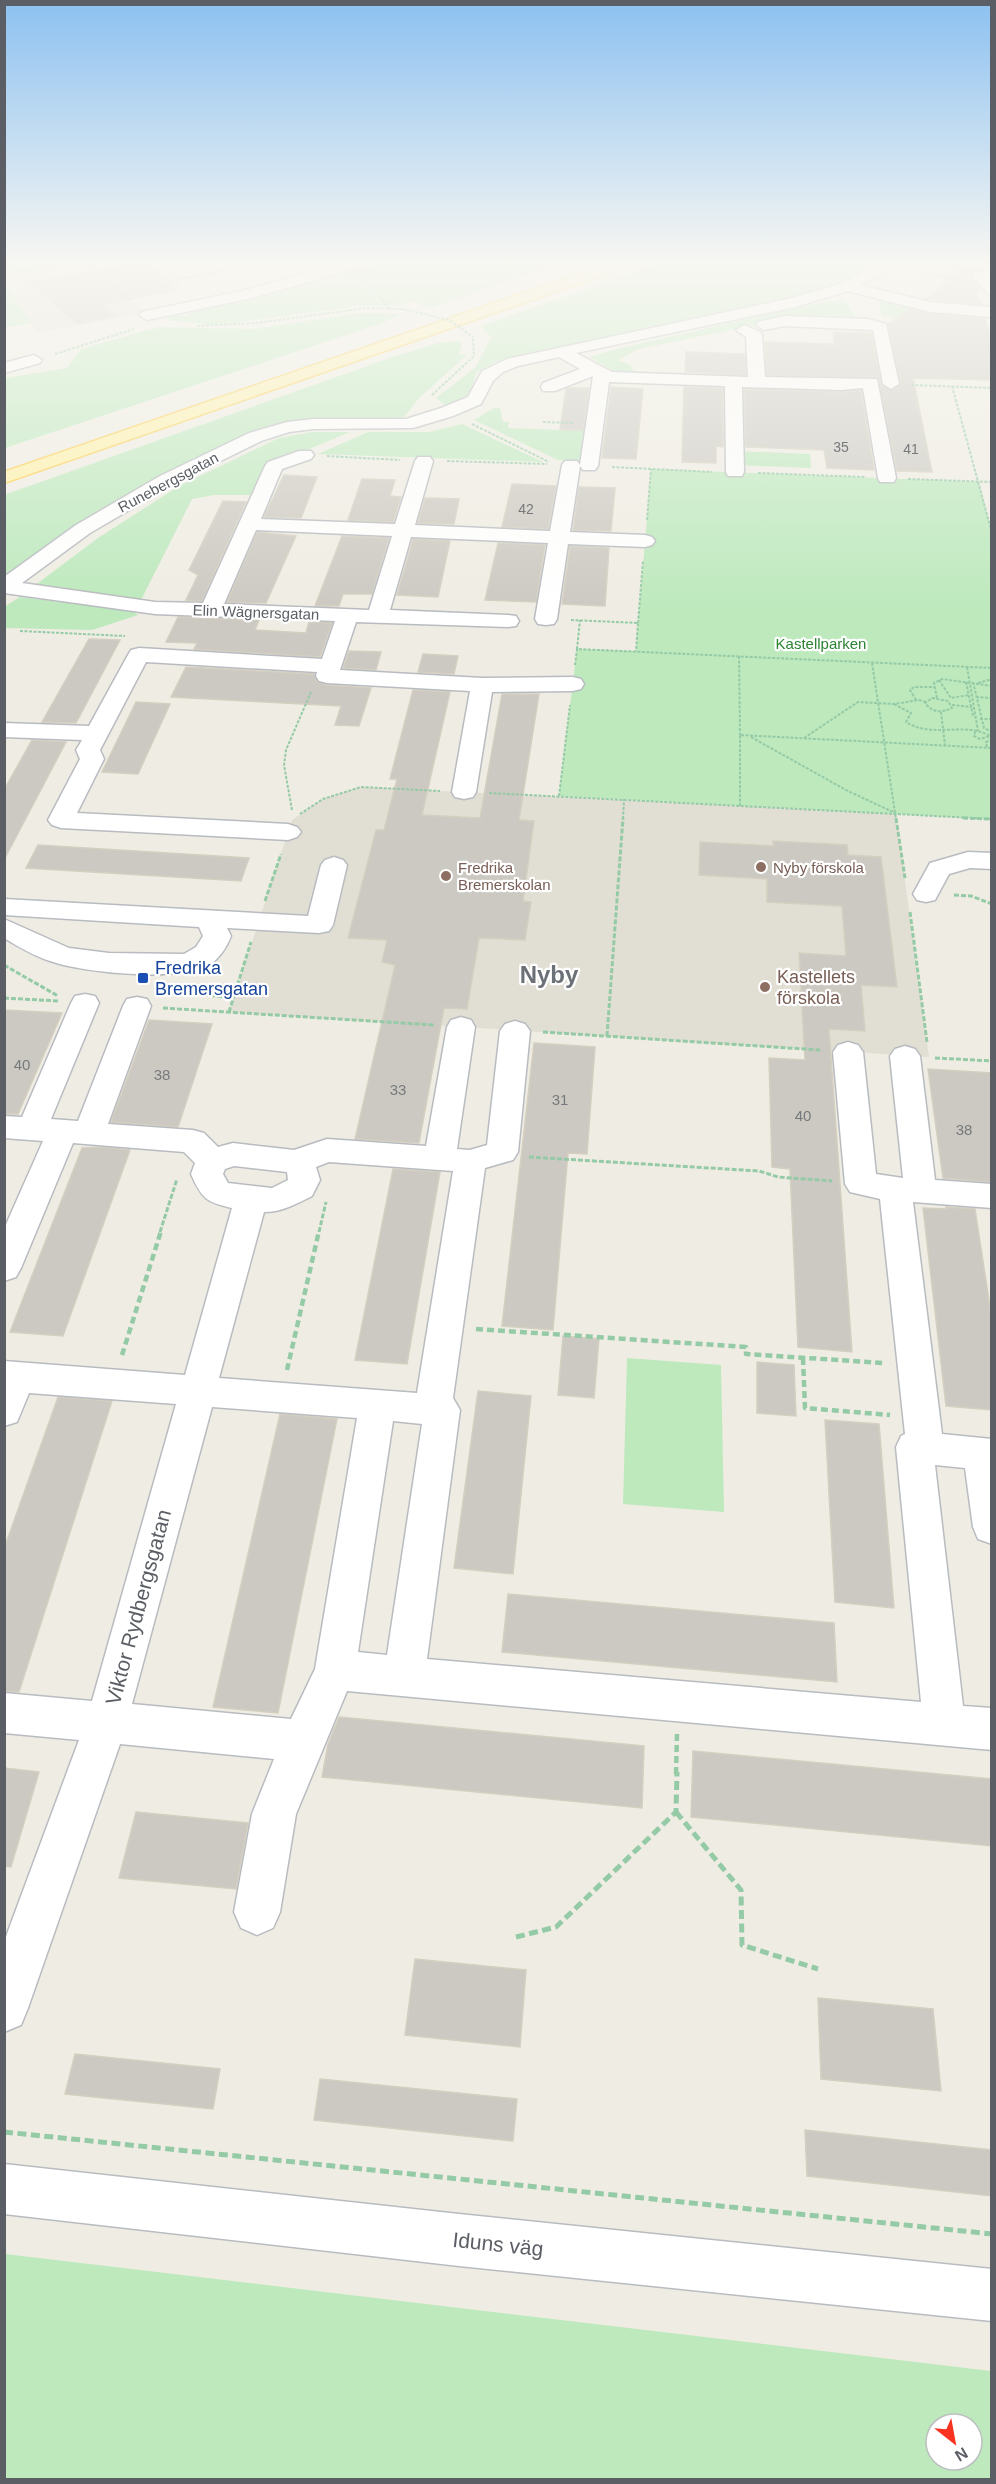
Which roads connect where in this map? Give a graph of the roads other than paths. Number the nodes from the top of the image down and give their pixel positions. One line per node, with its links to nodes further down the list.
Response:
1 (251, 379): 15 (main road)
2 (290, 379): 17 (main road)
3 (484, 379): 23 (street, Runebergsgatan)
4 (575, 379): 12 (street)
5 (596, 379): 21 (street)
6 (681, 379): 9 (street)
7 (757, 379): 10 (street)
8 (890, 379): 11 (street)
9 (733, 381): 10 (street); 16 (street)
10 (757, 382): 18 (street)
11 (891, 384)
12 (549, 387)
13 (304, 455): 19 (street)
14 (424, 461): 20 (street)
15 (4, 462)
16 (735, 472)
17 (4, 478)
18 (887, 478)
19 (248, 524): 20 (street); 25 (street)
20 (403, 531): 21 (street); 27 (street)
21 (559, 538): 22 (street); 28 (street)
22 (645, 541)
23 (4, 587): 24 (street, Elin Wägnersgatan)
24 (150, 608): 25 (street, Elin Wägnersgatan); 30 (street)
25 (211, 610): 26 (street, Elin Wägnersgatan)
26 (348, 615): 27 (street, Elin Wägnersgatan); 31 (street)
27 (378, 616): 29 (street, Elin Wägnersgatan)
28 (546, 619)
29 (508, 621)
30 (138, 640): 31 (street); 35 (street)
31 (329, 671): 33 (street)
32 (573, 684): 33 (street)
33 (482, 685): 36 (street)
34 (4, 730): 35 (street)
35 (97, 733): 37 (street)
36 (464, 792)
37 (290, 826)
38 (992, 861): 40 (street)
39 (334, 864): 42 (street)
40 (913, 892)
41 (4, 907): 42 (street)
42 (207, 917): 43 (street)
43 (4, 927)
44 (77, 1002): 50 (street)
45 (137, 1006): 50 (street)
46 (461, 1027): 51 (street)
47 (515, 1031): 51 (street)
48 (916, 1051): 54 (street)
49 (848, 1052): 54 (street)
50 (47, 1130): 52 (street); 57 (street)
51 (455, 1160): 53 (street); 61 (street)
52 (212, 1161): 53 (street); 56 (street)
53 (296, 1162): 56 (street)
54 (907, 1190): 55 (street); 63 (street)
55 (992, 1196)
56 (251, 1199): 59 (street, Viktor Rydbergsgatan)
57 (4, 1268)
58 (11, 1376): 59 (street); 62 (street)
59 (198, 1391): 60 (street); 69 (street, Viktor Rydbergsgatan)
60 (378, 1405): 61 (street); 66 (street)
61 (433, 1409): 67 (street)
62 (4, 1411)
63 (923, 1433): 64 (street); 70 (street)
64 (986, 1454): 65 (street)
65 (992, 1527)
66 (334, 1670): 67 (street); 72 (street)
67 (404, 1676): 70 (street)
68 (4, 1713): 69 (street)
69 (106, 1721): 72 (street); 74 (street, Viktor Rydbergsgatan)
70 (944, 1725): 71 (street)
71 (992, 1729)
72 (303, 1741): 73 (street)
73 (257, 1912)
74 (4, 2008)
75 (4, 2189): 76 (street, Iduns väg)
76 (992, 2295)

